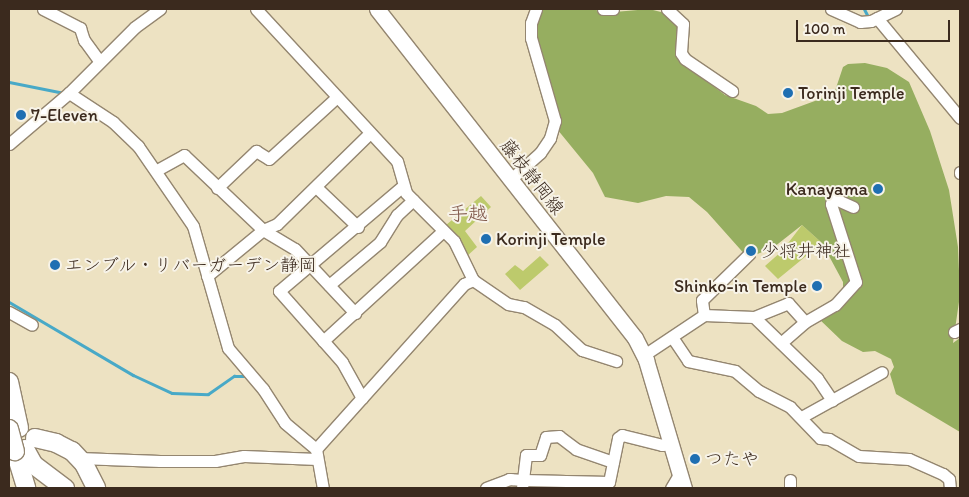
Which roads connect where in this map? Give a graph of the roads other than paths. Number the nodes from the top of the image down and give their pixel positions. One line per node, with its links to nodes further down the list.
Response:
1 (43, 9): 12 (street)
2 (160, 9): 12 (street)
3 (256, 9): 15 (street)
4 (377, 9): 20 (main road, 藤枝静岡線)
5 (536, 9): 20 (street)
6 (603, 9): 7 (street)
7 (613, 9)
8 (667, 9): 13 (street)
9 (831, 9): 11 (street)
10 (896, 9): 11 (street)
11 (877, 18): 16 (street)
12 (99, 61): 14 (street)
13 (732, 91)
14 (69, 93): 18 (street); 19 (street)
15 (337, 97): 17 (street); 23 (street)
16 (960, 118)
17 (370, 133): 21 (street); 22 (street)
18 (9, 144)
19 (157, 170): 23 (street); 31 (street)
20 (510, 179): 43 (main road, 藤枝静岡線)
21 (403, 186): 24 (street); 26 (street)
22 (316, 187): 26 (street); 27 (street)
23 (217, 188): 27 (street)
24 (413, 200): 28 (street); 33 (street)
25 (853, 207): 38 (street)
26 (358, 227): 30 (street)
27 (263, 230): 30 (street); 31 (street)
28 (444, 231): 32 (street); 35 (street)
29 (749, 254): 36 (street)
30 (311, 266): 33 (street); 41 (street)
31 (207, 276): 53 (street)
32 (473, 280): 44 (street); 47 (street)
33 (329, 285): 35 (street)
34 (9, 312): 39 (street)
35 (355, 313): 41 (street)
36 (704, 316): 37 (street); 40 (street)
37 (754, 317): 38 (street); 42 (street)
38 (805, 322): 42 (street)
39 (32, 325)
40 (672, 337): 43 (street); 49 (street)
41 (323, 341): 47 (street)
42 (781, 343): 48 (street)
43 (644, 355): 51 (main road, 藤枝静岡線)
44 (616, 361)
45 (882, 372): 48 (street)
46 (9, 382): 50 (highway)
47 (362, 398): 53 (street)
48 (832, 400): 49 (street)
49 (801, 417): 65 (street)
50 (12, 428): 52 (highway, bridge)
51 (672, 444): 55 (street); 56 (main road, 藤枝静岡線)
52 (25, 446): 54 (highway); 58 (highway); 59 (highway)
53 (316, 454): 54 (street); 61 (street)
54 (79, 458): 60 (highway)
55 (613, 462): 57 (street); 57 (street)
56 (680, 473): 63 (street); 64 (main road, 藤枝静岡線)
57 (522, 484): 62 (street)
58 (26, 488)
59 (65, 488)
60 (96, 488)
61 (323, 488)
62 (486, 488)
63 (670, 488)
64 (684, 488)
65 (950, 488)

